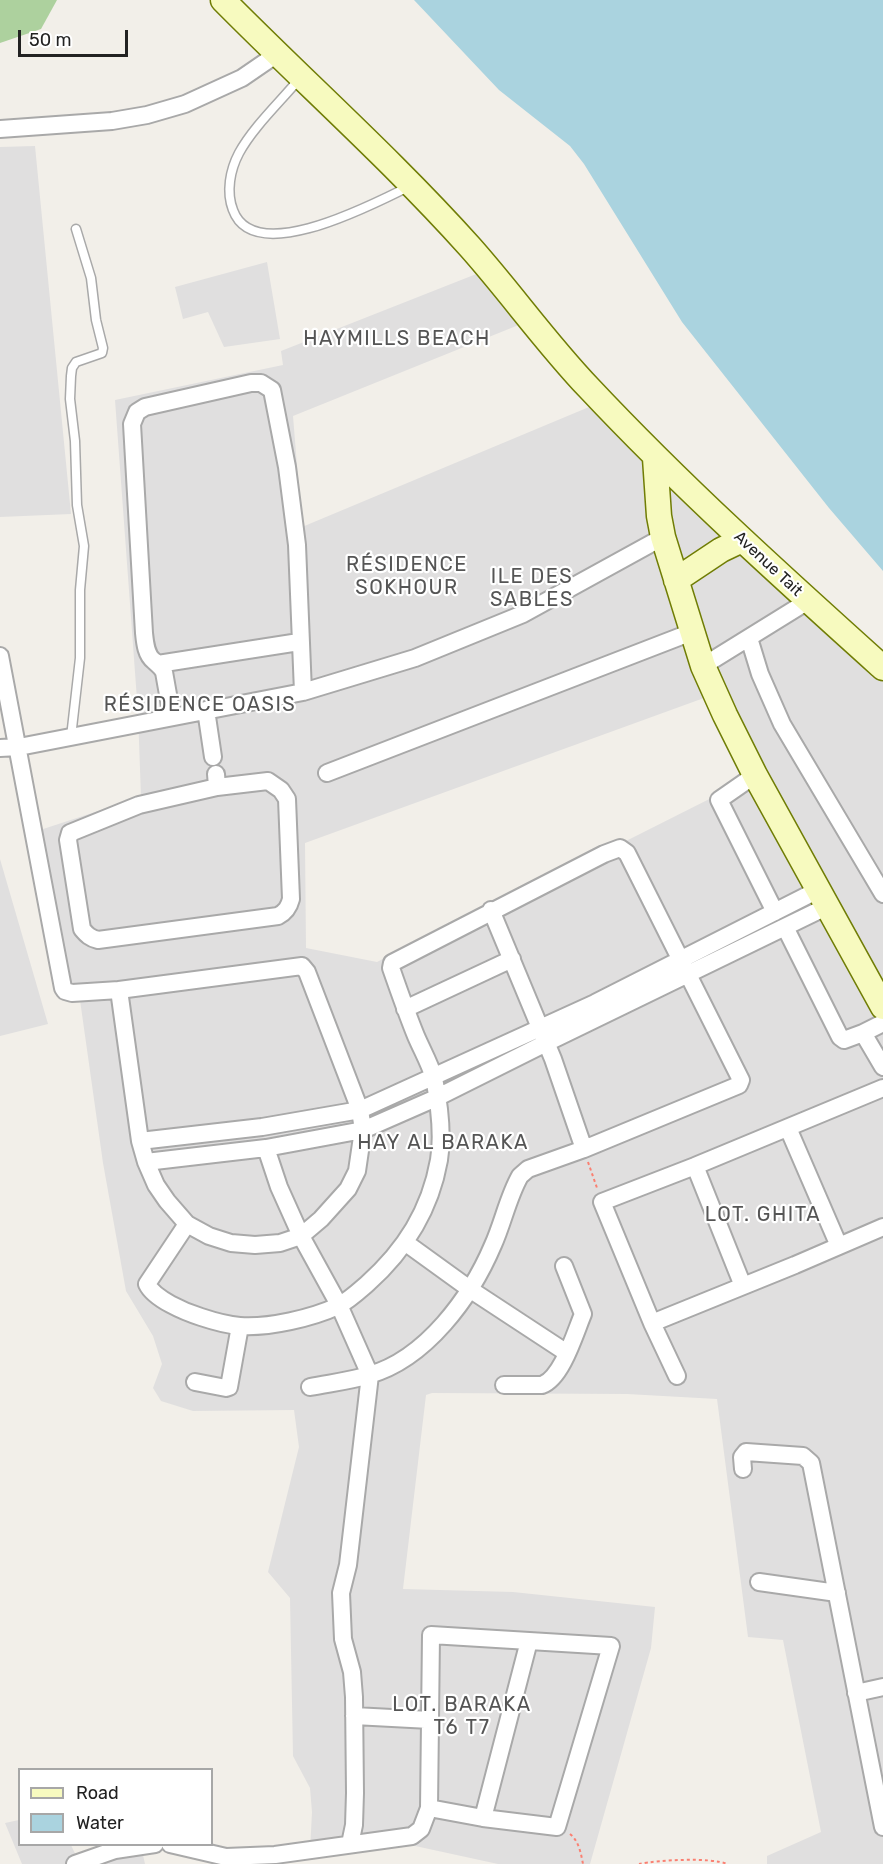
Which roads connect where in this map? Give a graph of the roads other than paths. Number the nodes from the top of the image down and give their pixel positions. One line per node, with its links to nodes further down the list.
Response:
1 (223, 0): 2 (street, Avenue Tait)
2 (277, 54): 3 (street, Avenue Tait); 4 (street)
3 (300, 78): 5 (street, Avenue Tait); 5 (lane)
4 (0, 129)
5 (411, 185): 7 (street, Avenue Tait)
6 (76, 229): 22 (lane)
7 (655, 458): 8 (street); 9 (street, Avenue Tait)
8 (663, 537): 10 (street); 19 (street)
9 (742, 540): 10 (street); 11 (street, Avenue Tait)
10 (676, 580): 12 (street)
11 (808, 601): 13 (street); 18 (street, Avenue Tait)
12 (692, 632): 17 (street); 26 (street)
13 (749, 638): 17 (street); 29 (street)
14 (299, 642): 16 (street); 16 (street); 19 (street)
15 (0, 656): 23 (street)
16 (158, 664): 21 (street)
17 (703, 666): 27 (street)
18 (883, 668)
19 (303, 692): 20 (street)
20 (206, 711): 21 (street); 25 (street)
21 (172, 717): 22 (street)
22 (71, 737): 23 (street)
23 (19, 747): 24 (street); 36 (street)
24 (0, 748)
25 (213, 757)
26 (327, 773)
27 (755, 775): 30 (street); 32 (street)
28 (216, 781): 28 (street)
29 (881, 886)
30 (823, 898): 32 (street); 33 (street); 37 (street)
31 (491, 910): 34 (street); 35 (street); 38 (street)
32 (775, 912): 35 (street)
33 (785, 927): 35 (street); 40 (street)
34 (512, 959): 38 (street); 41 (street)
35 (685, 967): 41 (street); 51 (street)
36 (119, 990): 46 (street); 49 (street)
37 (883, 1007)
38 (405, 1009): 43 (street)
39 (883, 1023): 40 (street)
40 (863, 1033): 42 (street)
41 (543, 1036): 43 (street); 45 (street); 51 (street)
42 (883, 1067)
43 (434, 1077): 45 (street); 46 (street)
44 (883, 1088): 47 (street)
45 (436, 1098): 48 (street); 57 (street)
46 (360, 1110): 48 (street); 49 (street)
47 (788, 1128): 53 (street); 58 (street)
48 (363, 1130): 50 (street); 56 (street)
49 (140, 1142): 52 (street)
50 (266, 1148): 52 (street); 56 (street)
51 (584, 1149): 61 (street)
52 (146, 1162): 54 (street)
53 (695, 1166): 60 (street); 63 (street)
54 (187, 1224): 56 (street); 64 (street)
55 (883, 1227): 58 (street)
56 (301, 1236): 62 (street)
57 (406, 1243): 61 (street); 62 (street)
58 (839, 1246): 60 (street)
59 (564, 1266): 65 (street)
60 (743, 1286): 63 (street)
61 (471, 1290): 65 (street); 66 (street)
62 (339, 1305): 64 (street); 66 (street)
63 (652, 1323): 67 (street)
64 (240, 1326): 68 (street)
65 (567, 1353): 69 (street)
66 (370, 1375): 70 (street); 77 (street)
67 (676, 1377)
68 (195, 1382)
69 (504, 1385)
70 (310, 1387)
71 (743, 1469): 73 (street)
72 (759, 1582): 73 (street)
73 (837, 1593): 76 (street)
74 (529, 1641): 78 (street); 81 (street); 81 (street)
75 (883, 1687): 76 (street)
76 (856, 1693): 79 (street)
77 (354, 1716): 78 (street); 83 (street)
78 (429, 1720): 80 (street)
79 (881, 1803): 82 (street)
80 (429, 1808): 81 (street); 83 (street)
81 (483, 1818)
82 (883, 1827)
83 (350, 1844): 86 (street)
84 (147, 1846): 87 (street)
85 (174, 1846): 86 (street)
86 (226, 1861)
87 (75, 1864)

